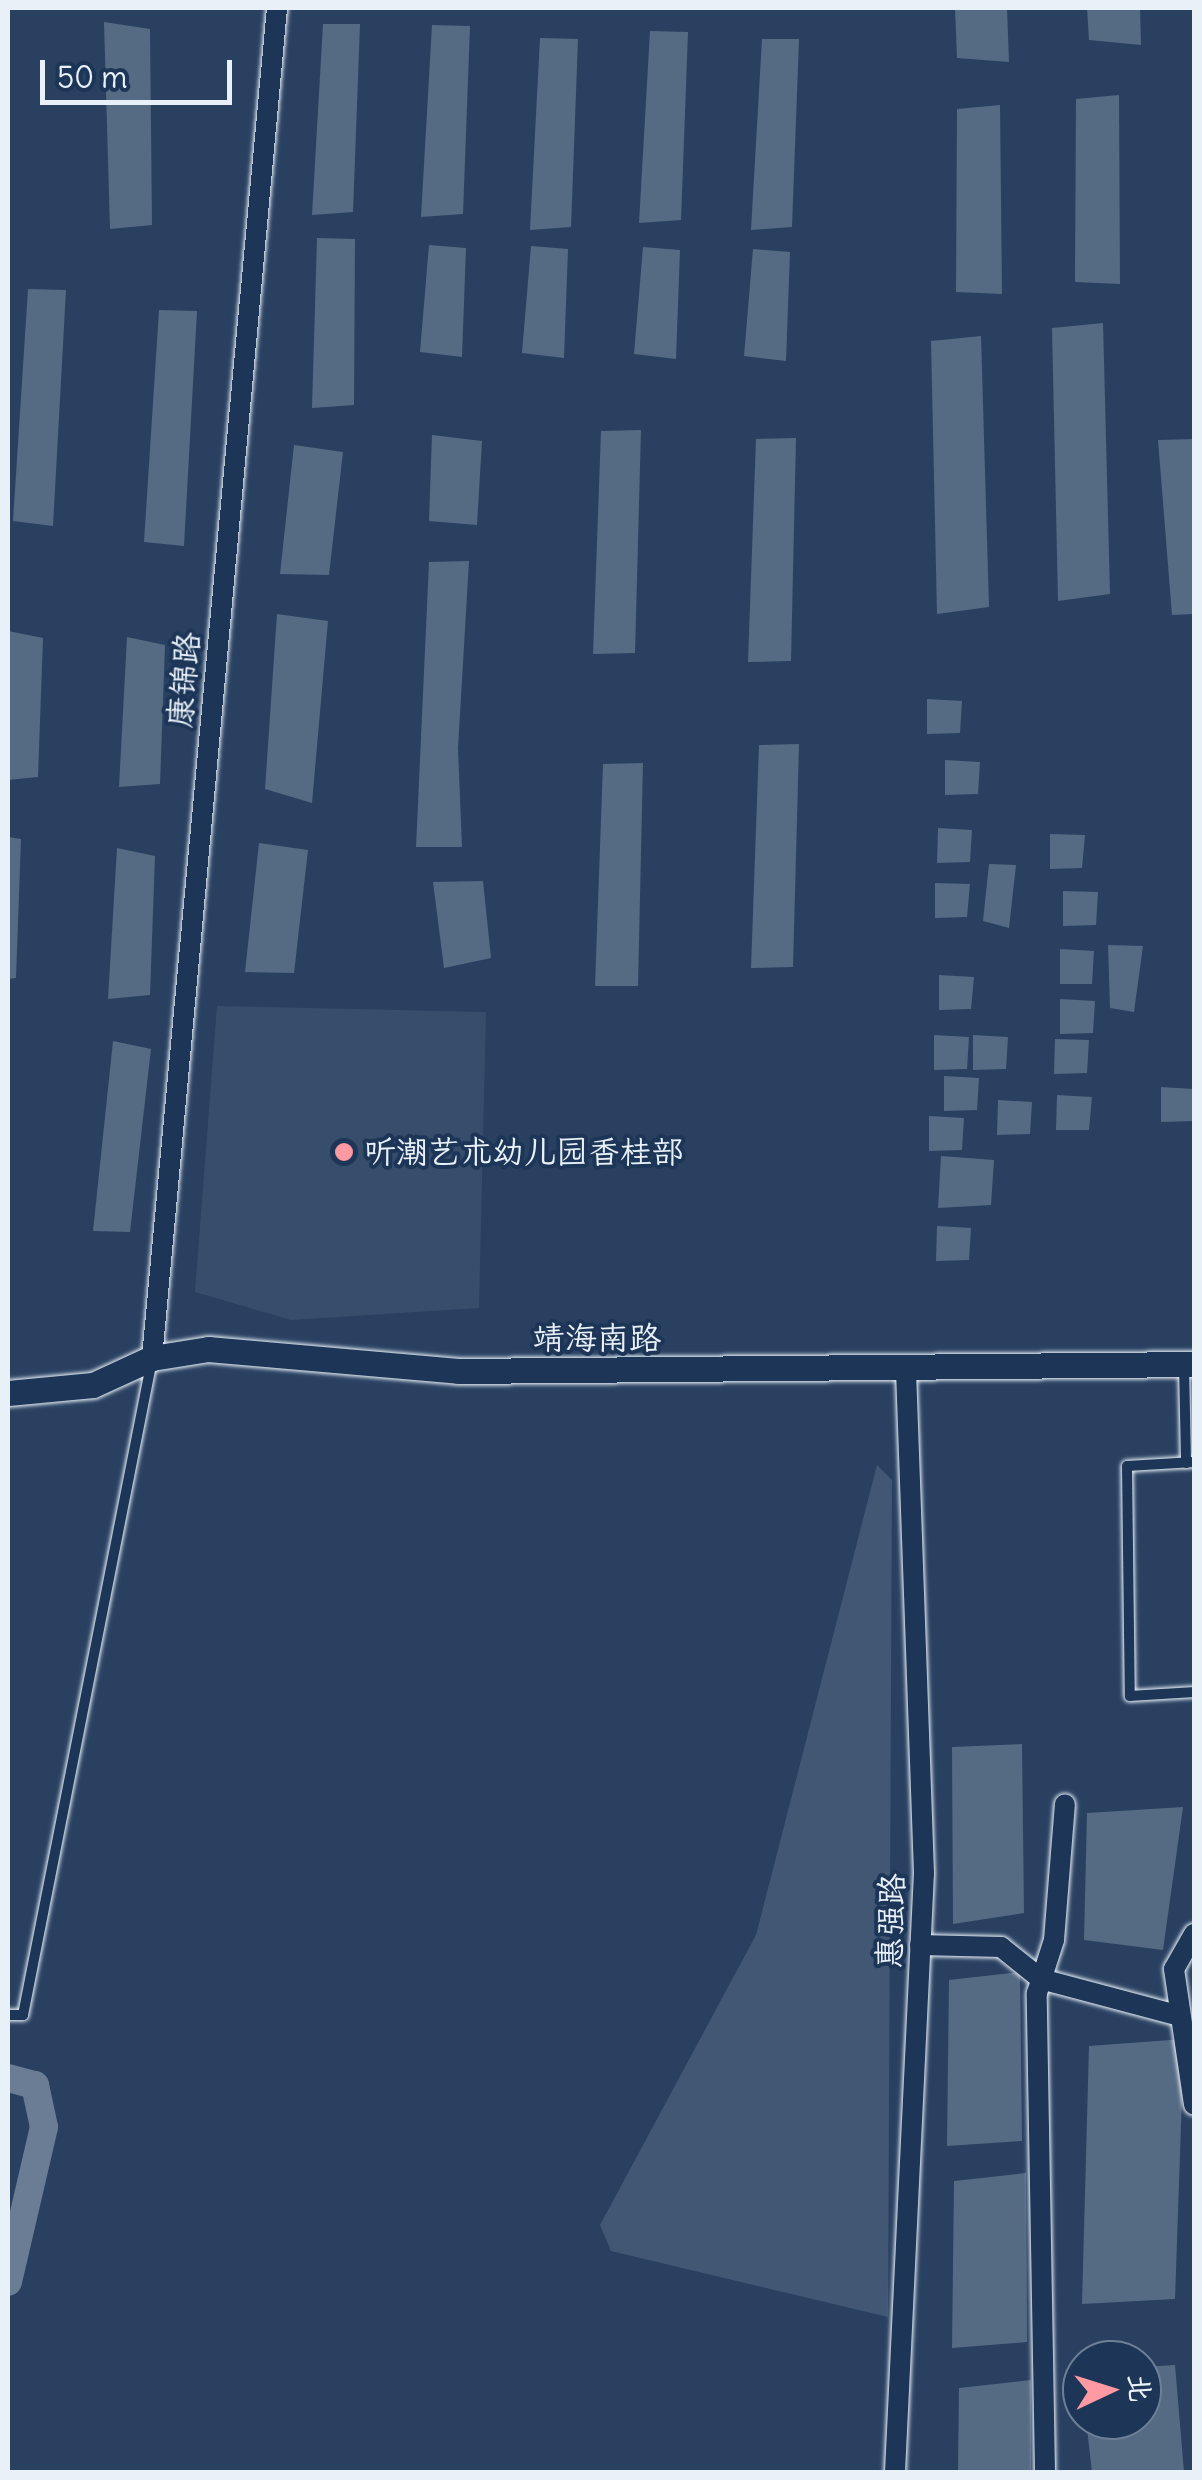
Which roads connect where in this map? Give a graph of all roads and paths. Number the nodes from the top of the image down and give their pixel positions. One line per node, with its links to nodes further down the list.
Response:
1 (276, 8): 2 (street, 康锦路)
2 (152, 1358): 4 (street, 靖海南路); 5 (street, 靖海南路); 12 (lane)
3 (1189, 1364): 4 (street, 靖海南路); 6 (lane)
4 (906, 1370): 10 (street, 惠强路)
5 (8, 1393)
6 (1190, 1463): 7 (lane)
7 (1194, 1692)
8 (1065, 1804): 11 (street)
9 (1194, 1934): 13 (street)
10 (920, 1945): 11 (street); 15 (street, 惠强路)
11 (1041, 1980): 13 (street); 16 (street)
12 (8, 2015)
13 (1180, 2016): 14 (street)
14 (1194, 2104)
15 (895, 2472)
16 (1045, 2472)

